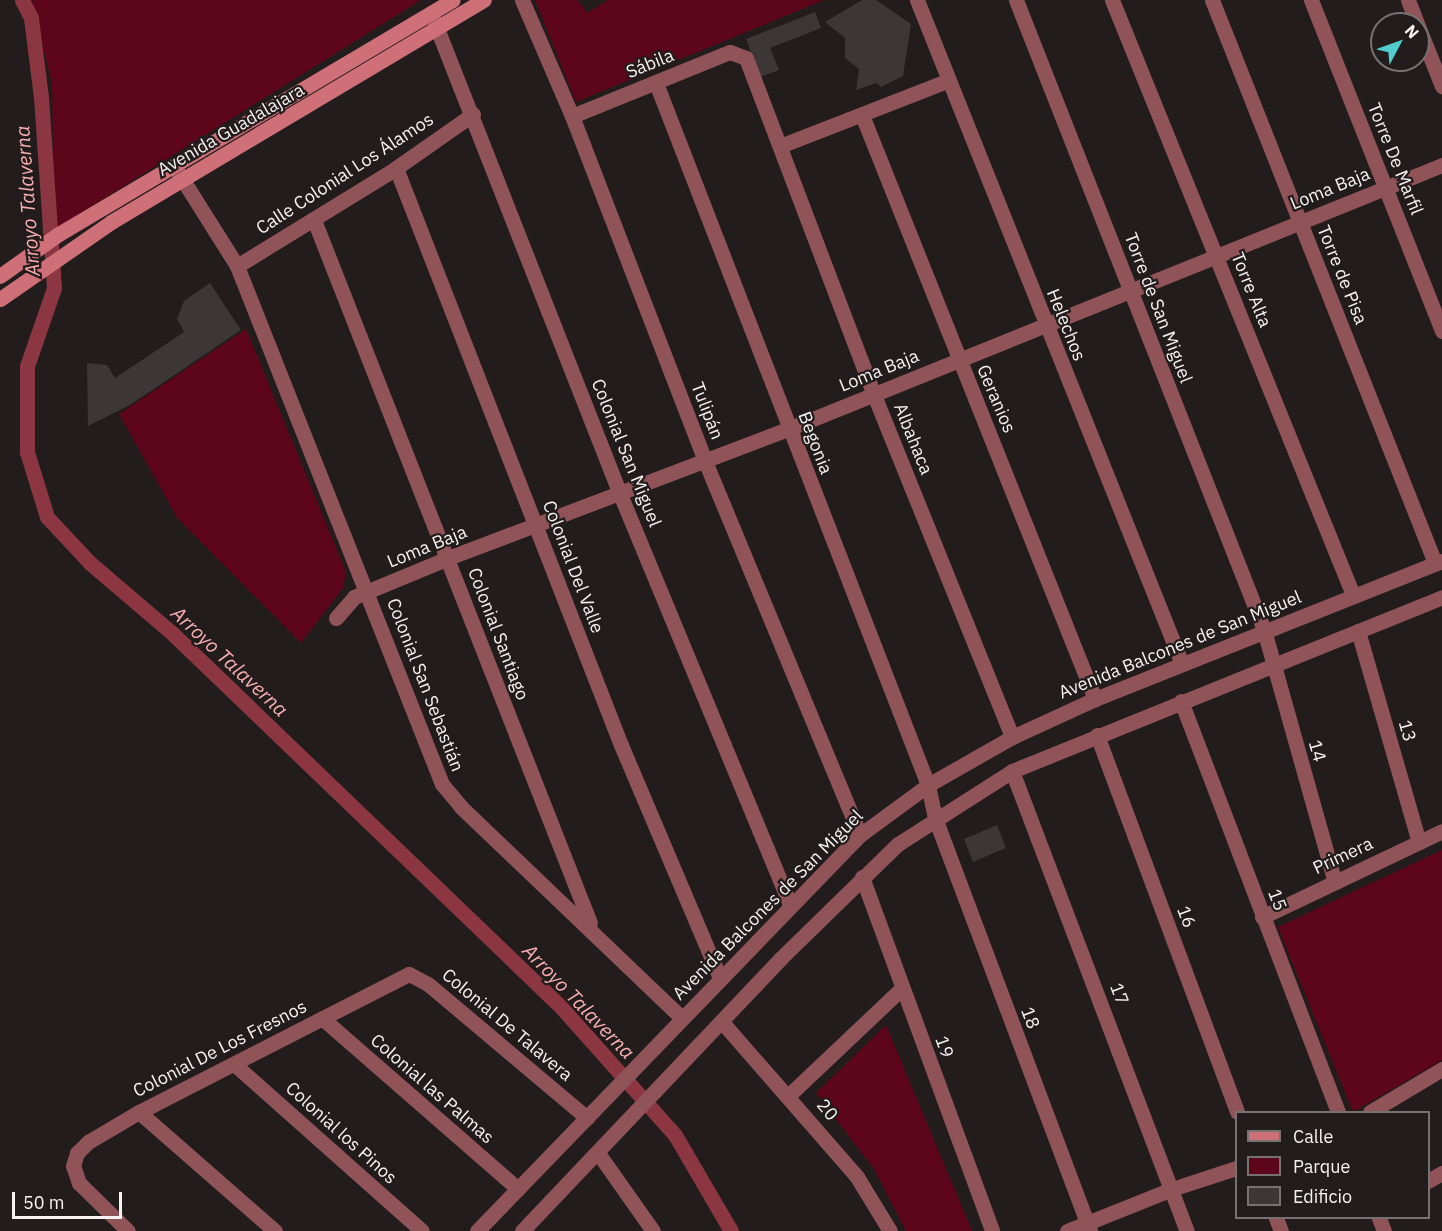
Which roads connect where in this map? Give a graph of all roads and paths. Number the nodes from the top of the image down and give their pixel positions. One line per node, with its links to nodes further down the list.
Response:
1 (453, 0): 9 (main road, Avenida Guadalajara)
2 (484, 0): 10 (main road, Avenida Guadalajara)
3 (522, 0): 18 (street, Tulipán)
4 (918, 0): 13 (street, Helechos)
5 (1016, 0): 30 (street, Torre de San Miguel)
6 (1112, 0): 27 (street, Torre Alta)
7 (1212, 0): 26 (street, Torre de Pisa)
8 (1311, 0): 24 (street, Torre De Marfil)
9 (431, 14): 10 (street, Colonial San Miguel); 21 (main road, Avenida Guadalajara)
10 (438, 28): 16 (street, Colonial San Miguel); 23 (main road, Avenida Guadalajara)
11 (743, 54): 14 (street, Sábila); 19 (street, Albahaca)
12 (1430, 56): 15 (street)
13 (947, 81): 17 (street); 32 (street, Helechos)
14 (656, 82): 18 (street, Sábila); 36 (street, Begonia)
15 (1442, 86)
16 (473, 114): 22 (street, Calle Colonial Los Álamos); 38 (street, Colonial San Miguel)
17 (862, 115): 19 (street); 34 (street, Geranios)
18 (572, 116): 37 (street, Tulipán)
19 (780, 146): 35 (street, Albahaca)
20 (1442, 165): 24 (street, Loma Baja)
21 (174, 166): 23 (street, Colonial San Sebastián); 29 (main road, Avenida Guadalajara)
22 (396, 168): 25 (street, Calle Colonial Los Álamos); 39 (street, Colonial Del Valle)
23 (183, 181): 28 (street, Colonial San Sebastián); 31 (main road, Avenida Guadalajara)
24 (1385, 187): 26 (street, Loma Baja); 33 (street, Torre De Marfil)
25 (314, 220): 28 (street, Calle Colonial Los Álamos); 40 (street, Colonial Santiago)
26 (1300, 222): 27 (street, Loma Baja); 41 (street, Torre de Pisa)
27 (1217, 258): 30 (street, Loma Baja); 43 (street, Torre Alta)
28 (237, 266): 42 (street, Colonial San Sebastián)
29 (0, 276)
30 (1130, 291): 32 (street, Loma Baja); 46 (street, Torre de San Miguel)
31 (0, 298)
32 (1046, 326): 34 (street, Loma Baja); 48 (street, Helechos)
33 (1442, 332)
34 (959, 360): 35 (street, Loma Baja); 50 (street, Geranios)
35 (874, 395): 36 (street, Loma Baja); 53 (street, Albahaca)
36 (788, 429): 37 (street, Loma Baja); 55 (street, Begonia)
37 (705, 461): 38 (street, Loma Baja); 58 (street, Tulipán)
38 (620, 494): 39 (street, Loma Baja); 62 (street, Colonial San Miguel)
39 (536, 527): 40 (street, Loma Baja); 65 (street, Colonial Del Valle)
40 (448, 558): 42 (street, Loma Baja); 64 (street, Colonial Santiago)
41 (1439, 562): 43 (street, Avenida Balcones de San Miguel)
42 (368, 592): 45 (street, Loma Baja); 64 (street, Colonial San Sebastián)
43 (1353, 595): 46 (street, Avenida Balcones de San Miguel)
44 (1442, 597): 47 (street)
45 (336, 618)
46 (1264, 630): 48 (street, Avenida Balcones de San Miguel); 49 (street, 14)
47 (1358, 632): 49 (street); 59 (street, 13)
48 (1182, 664): 50 (street, Avenida Balcones de San Miguel)
49 (1273, 665): 51 (street); 61 (street, 14)
50 (1095, 699): 53 (street, Avenida Balcones de San Miguel)
51 (1180, 701): 52 (street); 63 (street, 15)
52 (1097, 735): 54 (street); 74 (street, 16)
53 (1012, 736): 55 (street, Avenida Balcones de San Miguel)
54 (1012, 771): 56 (street); 82 (street, 17)
55 (928, 785): 56 (street, Begonia); 58 (street, Avenida Balcones de San Miguel)
56 (935, 818): 60 (street); 83 (street, 18)
57 (1442, 831): 59 (street, Primera)
58 (860, 835): 62 (street, Avenida Balcones de San Miguel)
59 (1419, 842): 61 (street, Primera)
60 (861, 877): 67 (street, 19); 70 (street)
61 (1335, 882): 63 (street, Primera)
62 (790, 905): 65 (street, Avenida Balcones de San Miguel)
63 (1262, 917): 75 (street, 15)
64 (592, 929): 69 (street, Colonial San Sebastián)
65 (720, 978): 69 (street, Avenida Balcones de San Miguel)
66 (398, 979): 68 (street, Colonial De Los Fresnos); 78 (street, Colonial De Talavera)
67 (902, 988): 73 (street); 91 (street, 19)
68 (322, 1018): 71 (street, Colonial De Los Fresnos); 81 (street, Colonial las Palmas)
69 (682, 1018): 78 (street, Avenida Balcones de San Miguel)
70 (722, 1022): 73 (street, 20); 79 (street)
71 (234, 1064): 77 (street, Colonial De Los Fresnos); 88 (street, Colonial los Pinos)
72 (1442, 1069): 76 (street)
73 (789, 1095): 90 (street, 20)
74 (1236, 1111)
75 (1337, 1111)
76 (1373, 1111)
77 (139, 1112): 86 (street, Colonial De Los Fresnos); 87 (street)
78 (587, 1118): 81 (street, Avenida Balcones de San Miguel)
79 (598, 1153): 85 (street); 89 (street)
80 (1235, 1168): 82 (street)
81 (518, 1189): 84 (street, Avenida Balcones de San Miguel)
82 (1172, 1189): 83 (street); 93 (street, 17)
83 (1088, 1228): 92 (street)
84 (482, 1229)
85 (525, 1230)
86 (129, 1231)
87 (275, 1231)
88 (422, 1231)
89 (653, 1231)
90 (890, 1231)
91 (992, 1231)
92 (1067, 1231)
93 (1187, 1231)

